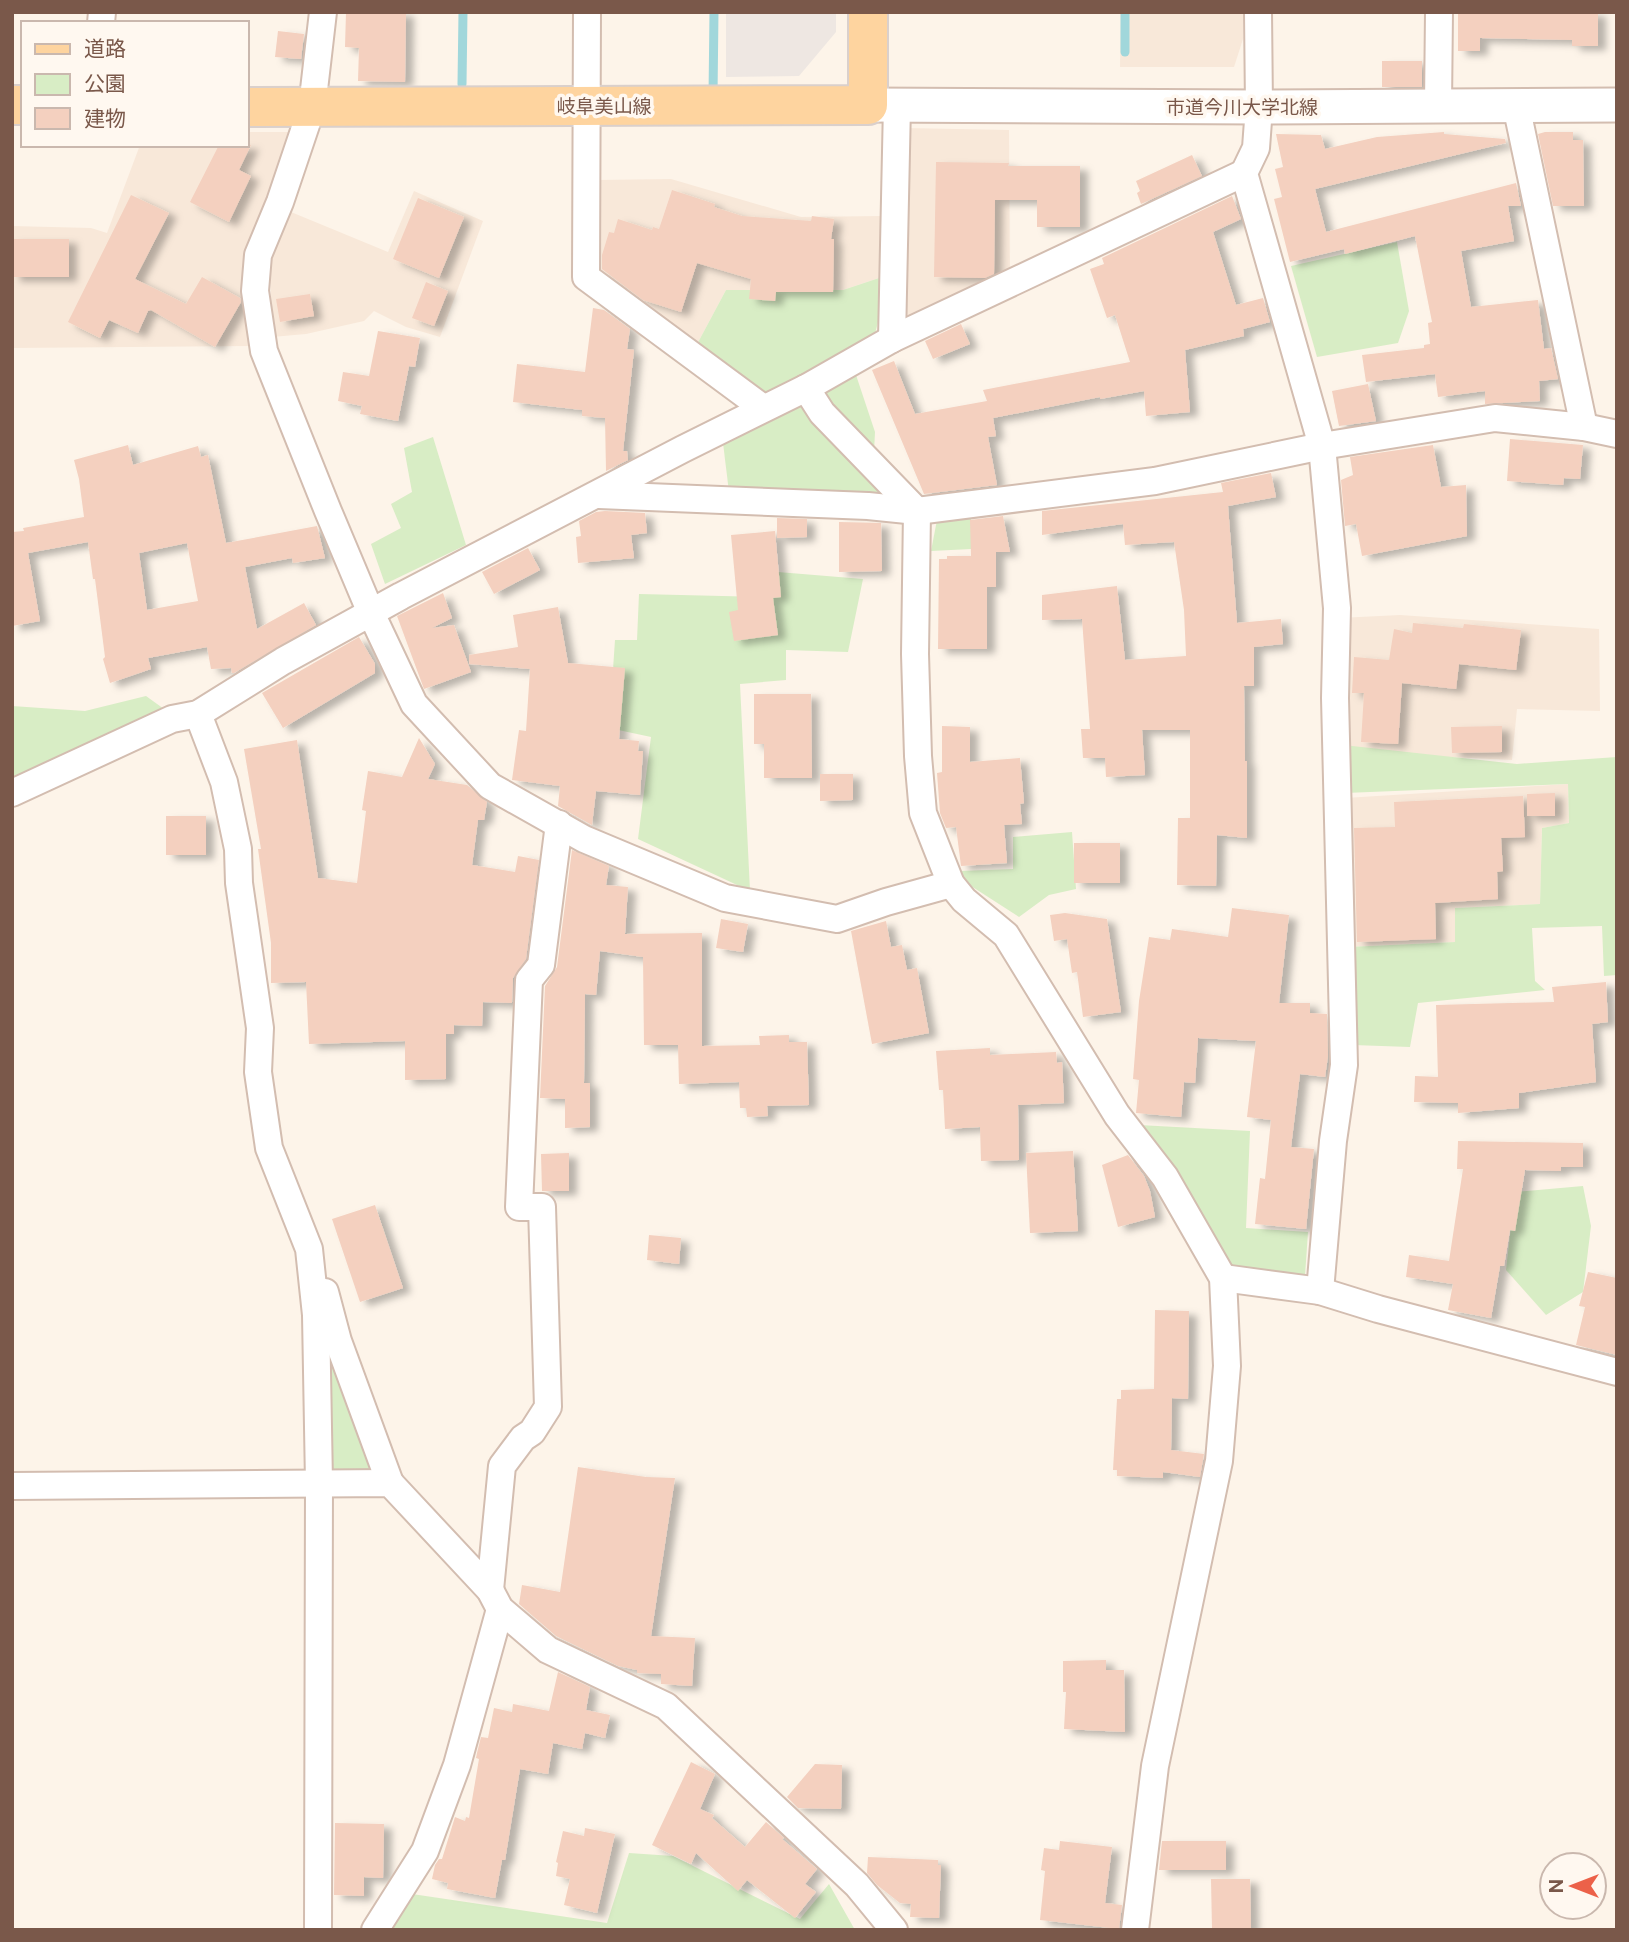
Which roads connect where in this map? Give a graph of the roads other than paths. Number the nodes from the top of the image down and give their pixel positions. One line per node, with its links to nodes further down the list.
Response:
1 (323, 12): 12 (street)
2 (587, 12): 9 (street)
3 (868, 12): 6 (main road)
4 (1258, 12): 13 (street)
5 (1439, 12): 7 (street)
6 (882, 105): 9 (main road, 岐阜美山線); 13 (street, 市道今川大学北線); 15 (street)
7 (1438, 105): 8 (street, 市道今川大学北線); 13 (street, 市道今川大学北線)
8 (1516, 105): 10 (street, 市道今川大学北線); 18 (street)
9 (587, 106): 12 (main road, 岐阜美山線); 17 (street)
10 (1617, 106)
11 (248, 107): 12 (main road, 岐阜美山線)
12 (312, 107): 23 (street)
13 (1259, 107): 14 (street)
14 (1244, 173): 15 (street); 20 (street)
15 (892, 339): 16 (street)
16 (806, 388): 17 (street); 22 (street)
17 (763, 408): 21 (street)
18 (1584, 427): 19 (street); 20 (street)
19 (1617, 434)
20 (1322, 446): 22 (street); 30 (street)
21 (597, 495): 22 (street); 23 (street)
22 (917, 510): 27 (street)
23 (371, 613): 24 (street); 26 (street)
24 (198, 714): 25 (street); 28 (street)
25 (12, 793)
26 (559, 824): 27 (street); 35 (street)
27 (951, 884): 29 (street)
28 (309, 1249): 32 (street); 33 (street)
29 (1223, 1278): 30 (street); 39 (street)
30 (1320, 1291): 31 (street)
31 (1617, 1371)
32 (319, 1483): 33 (street); 34 (street); 36 (street)
33 (390, 1483): 35 (street)
34 (12, 1486)
35 (495, 1599): 37 (street); 38 (street)
36 (318, 1930)
37 (375, 1930)
38 (894, 1930)
39 (1135, 1930)

